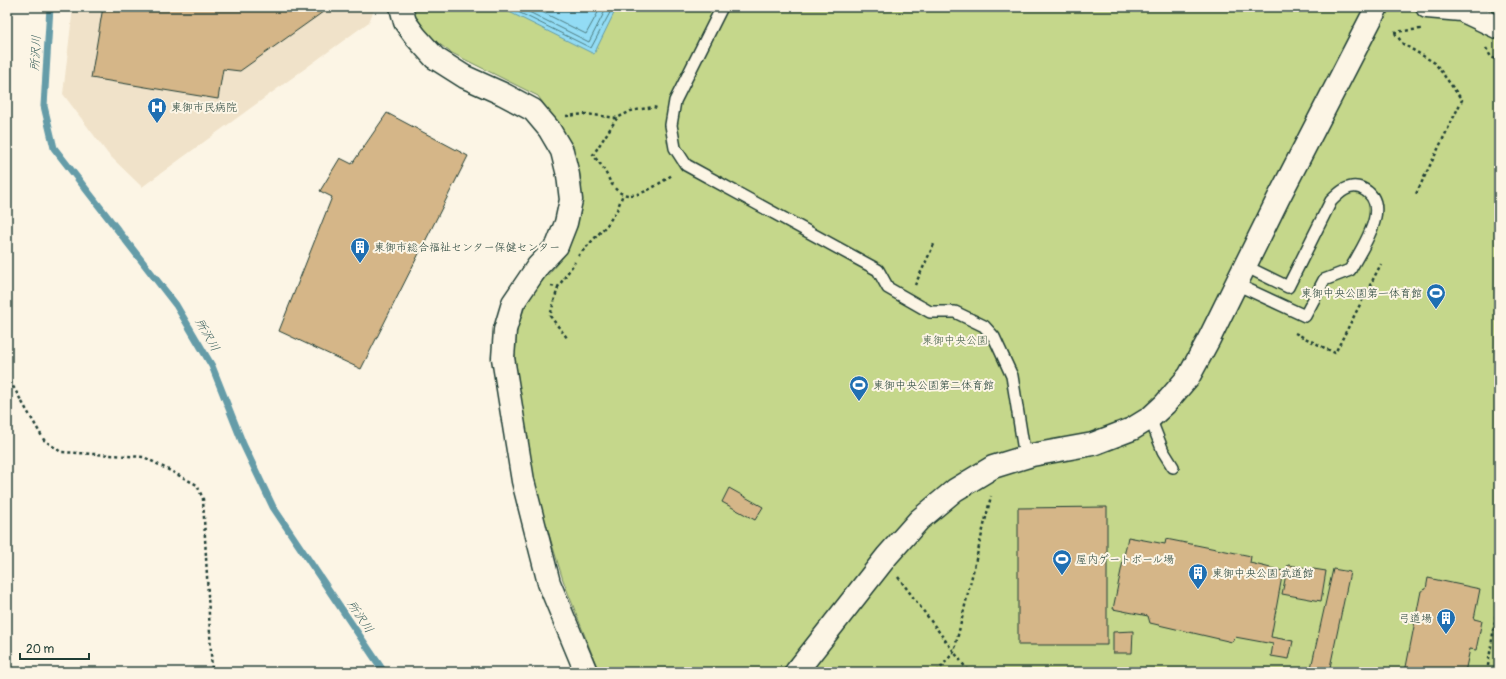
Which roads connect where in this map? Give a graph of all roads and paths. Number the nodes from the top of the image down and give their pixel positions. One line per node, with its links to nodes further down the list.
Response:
1 (401, 7): 32 (street)
2 (722, 7): 11 (lane)
3 (1377, 7): 18 (street)
4 (1427, 7): 5 (street)
5 (1499, 28)
6 (1426, 29): 8 (path)
7 (1390, 30): 8 (path)
8 (1395, 32): 16 (path)
9 (1484, 44): 10 (path)
10 (1499, 61)
11 (673, 112): 13 (path); 14 (lane)
12 (562, 117): 13 (path)
13 (617, 118): 15 (path)
14 (686, 166): 15 (path); 25 (lane)
15 (623, 194): 21 (path)
16 (1414, 196)
17 (935, 242): 19 (path)
18 (1241, 275): 18 (lane); 24 (street)
19 (916, 283)
20 (547, 286): 21 (path)
21 (558, 287): 22 (path)
22 (568, 340)
23 (7, 376): 31 (path)
24 (1150, 418): 25 (street); 26 (lane)
25 (1025, 457): 28 (street)
26 (1173, 467)
27 (991, 495): 30 (path)
28 (884, 559): 30 (path); 33 (street)
29 (1499, 595): 36 (path)
30 (954, 652): 34 (path); 35 (path)
31 (212, 672)
32 (586, 672)
33 (796, 672)
34 (937, 672)
35 (969, 672)
36 (1486, 672)

